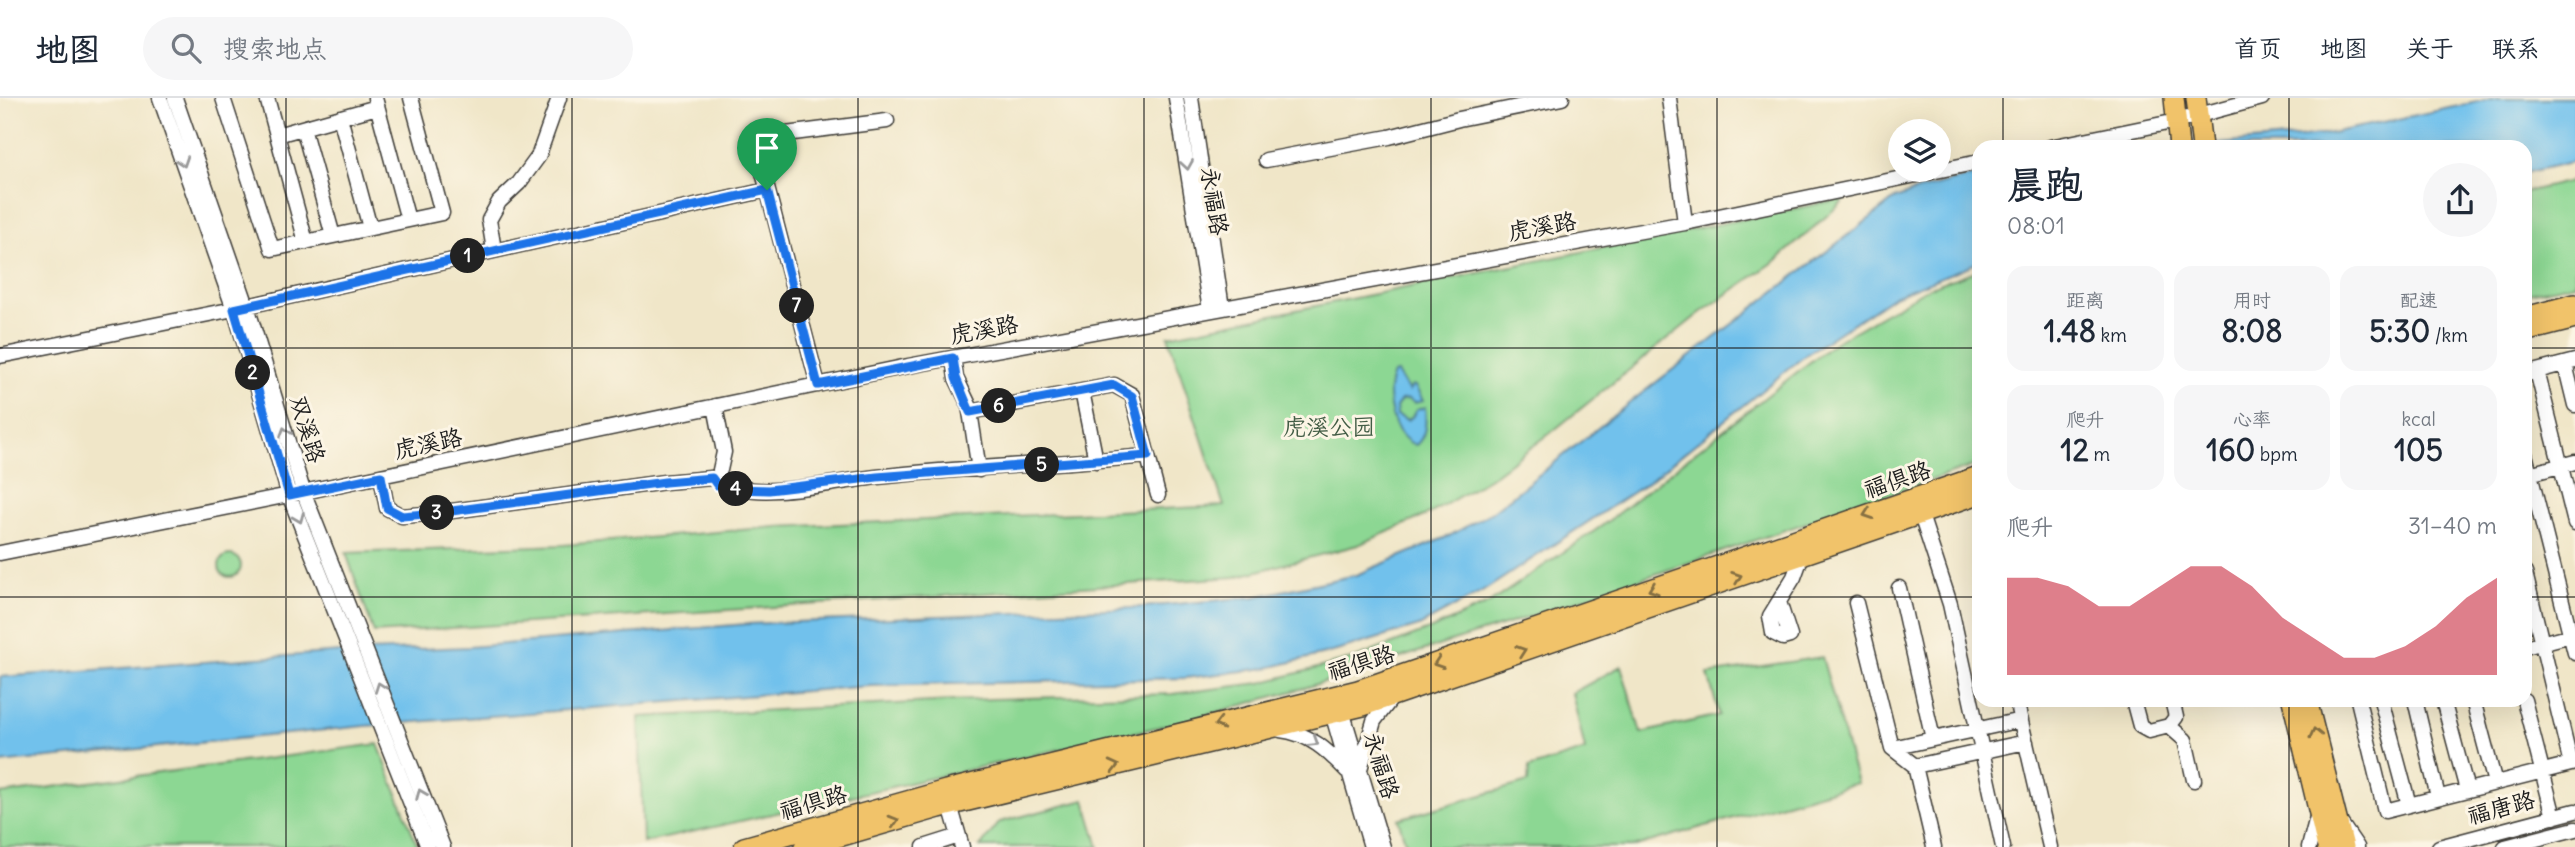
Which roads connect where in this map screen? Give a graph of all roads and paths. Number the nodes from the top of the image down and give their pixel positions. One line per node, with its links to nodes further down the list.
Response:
1 (160, 98): 32 (street, 双溪路, one-way to 32)
2 (175, 98): 32 (street, 双溪路)
3 (223, 98): 29 (street)
4 (267, 98): 18 (street)
5 (411, 98): 25 (street)
6 (559, 98): 30 (street)
7 (1176, 98): 33 (street, 永福路, one-way to 33)
8 (1191, 98): 33 (street, 永福路)
9 (1562, 98): 22 (street)
10 (1669, 98): 26 (street)
11 (2174, 98): 19 (main road)
12 (2262, 98): 14 (street)
13 (376, 102): 15 (street); 25 (street)
14 (2197, 107): 19 (street); 21 (main road)
15 (340, 117): 17 (street); 27 (street)
16 (887, 121): 24 (street)
17 (303, 128): 18 (street); 28 (street)
18 (277, 135): 29 (street)
19 (2178, 135): 20 (street)
20 (2125, 140)
21 (2201, 140)
22 (1266, 160)
23 (1972, 163): 26 (street, 虎溪路)
24 (767, 190): 30 (street); 42 (street)
25 (408, 220): 27 (street)
26 (1685, 223): 33 (street, 虎溪路)
27 (370, 228): 28 (street)
28 (333, 236): 29 (street)
29 (306, 242)
30 (494, 250): 32 (street)
31 (2575, 304): 34 (main road)
32 (241, 307): 37 (street); 56 (street, 双溪路)
33 (1216, 309): 38 (street, 虎溪路)
34 (2532, 315)
35 (2575, 319): 36 (main road)
36 (2532, 330)
37 (0, 356)
38 (953, 358): 42 (street, 虎溪路); 46 (street)
39 (2570, 363): 40 (street); 44 (street)
40 (2532, 373)
41 (2532, 375): 49 (street)
42 (818, 385): 45 (street, 虎溪路)
43 (1083, 391): 46 (street); 47 (street); 48 (street)
44 (2575, 405)
45 (715, 406): 52 (street, 虎溪路); 53 (street)
46 (970, 412): 50 (street)
47 (1148, 456): 48 (street); 57 (street)
48 (1096, 461): 50 (street)
49 (2568, 464): 51 (street); 60 (street)
50 (979, 470): 53 (street)
51 (2532, 474)
52 (381, 476): 53 (street); 56 (street, 虎溪路)
53 (719, 477)
54 (1972, 479): 59 (main road, 福俱路)
55 (2532, 489): 67 (street)
56 (296, 493): 61 (street, 虎溪路); 91 (street, 双溪路)
57 (1158, 495)
58 (1972, 495): 59 (main road, 福俱路)
59 (1918, 506): 62 (main road, 福俱路); 72 (main road, 福俱路, one-way to 72); 73 (street)
60 (2575, 523)
61 (0, 552)
62 (1802, 555): 64 (street); 71 (main road, 福俱路, one-way to 62)
63 (1899, 587): 90 (street)
64 (1779, 602)
65 (2532, 602): 68 (street)
66 (1856, 603): 93 (street)
67 (2573, 635): 68 (street); 70 (street)
68 (2542, 643): 69 (street); 95 (street)
69 (2532, 645)
70 (2575, 653)
71 (1393, 696): 72 (main road, 福俱路); 98 (street)
72 (1335, 704): 88 (main road, 福俱路); 98 (street, 永福路); 103 (main road, 福俱路, one-way to 103)
73 (1972, 707)
74 (1972, 707): 89 (street)
75 (2018, 707): 86 (street)
76 (2135, 707): 87 (street)
77 (2174, 707): 87 (street)
78 (2294, 707): 105 (main road)
79 (2308, 707): 105 (main road, one-way to 79)
80 (2360, 707): 104 (street)
81 (2383, 707): 104 (street)
82 (2417, 707): 102 (street)
83 (2446, 707): 101 (street)
84 (2475, 707): 100 (street)
85 (2526, 707): 97 (street)
86 (2021, 720): 89 (street); 92 (street)
87 (2169, 726): 99 (street)
88 (1269, 729): 98 (street, one-way to 98); 103 (main road, 福俱路, one-way to 88)
89 (1977, 730): 90 (street); 94 (street)
90 (1933, 740): 93 (street)
91 (393, 741): 110 (street, 双溪路); 111 (street, 双溪路, one-way to 91)
92 (2026, 741): 94 (street); 119 (street)
93 (1892, 748): 96 (street)
94 (1981, 751): 96 (street); 118 (street)
95 (2573, 763): 97 (street)
96 (1915, 766): 117 (street)
97 (2542, 771): 100 (street); 107 (street)
98 (1355, 772): 115 (street, 永福路); 116 (street, 永福路)
99 (2194, 780)
100 (2495, 783): 101 (street)
101 (2467, 790): 102 (street)
102 (2438, 797): 104 (street)
103 (948, 798): 109 (street); 112 (main road, 福俱路); 113 (main road, 福俱路, one-way to 103)
104 (2409, 805)
105 (2325, 807): 120 (street); 121 (main road); 122 (main road); 123 (street)
106 (2575, 811): 107 (street, 福唐路)
107 (2554, 817): 124 (street, 福唐路)
108 (2575, 829): 125 (street, 福唐路)
109 (961, 841): 114 (street)
110 (428, 847)
111 (443, 847)
112 (744, 847)
113 (804, 847)
114 (924, 847)
115 (1371, 847)
116 (1383, 847)
117 (1934, 847)
118 (2003, 847)
119 (2050, 847)
120 (2309, 847)
121 (2327, 847)
122 (2344, 847)
123 (2357, 847)
124 (2439, 847)
125 (2505, 847)

